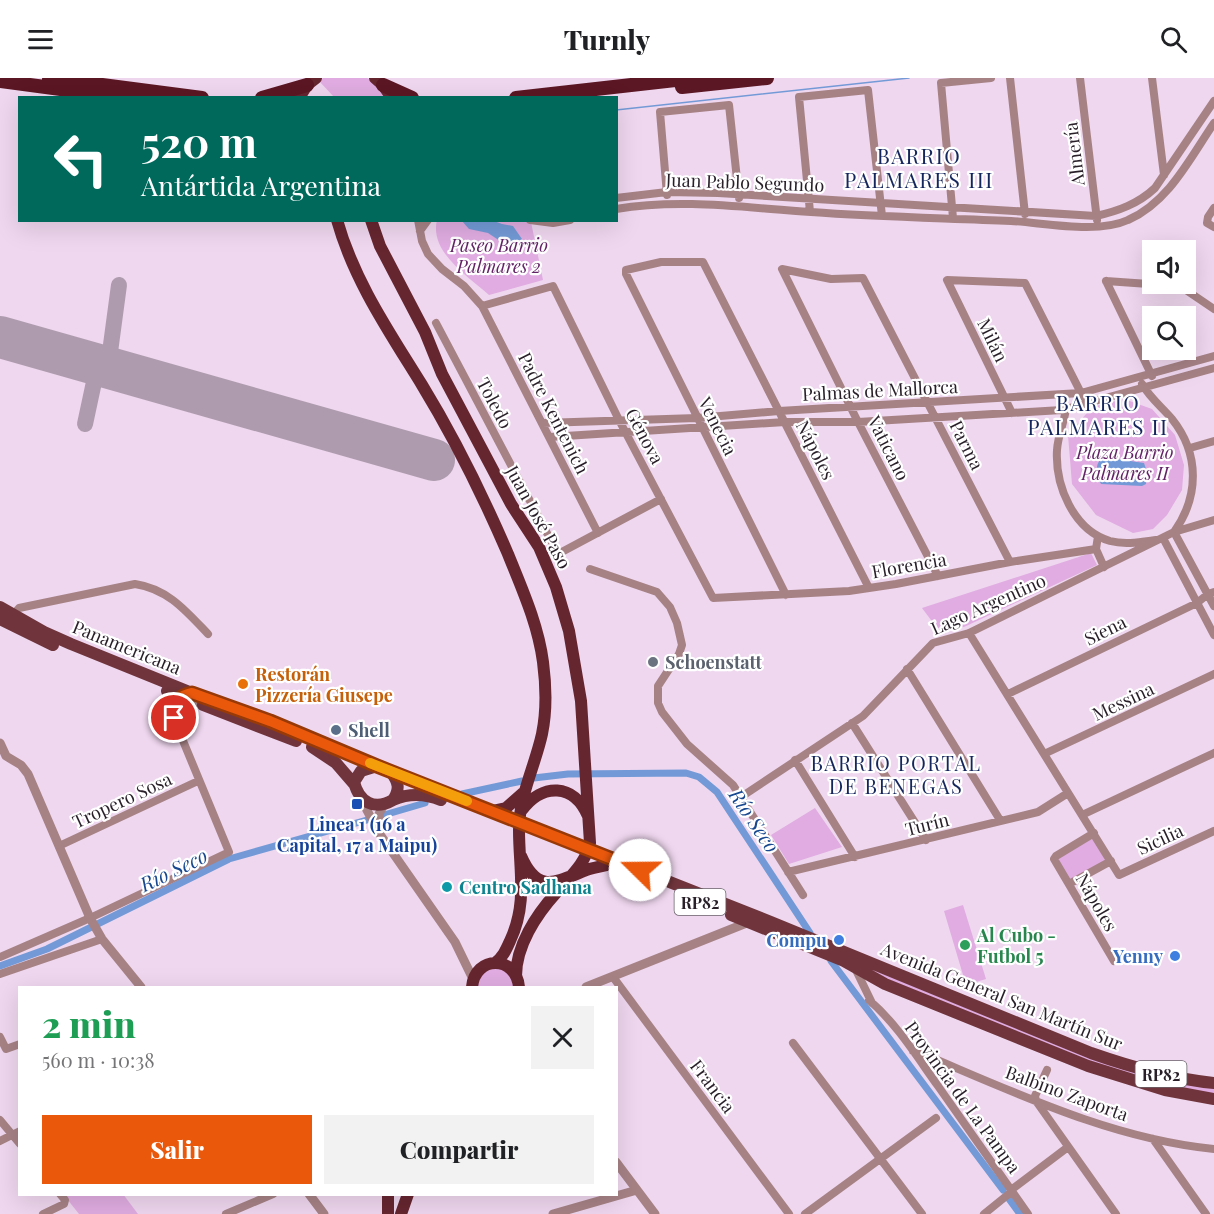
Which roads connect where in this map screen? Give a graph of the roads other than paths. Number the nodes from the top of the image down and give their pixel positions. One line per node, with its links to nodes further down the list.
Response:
1 (49, 78): 12 (highway)
2 (693, 78): 17 (highway)
3 (767, 78): 18 (highway)
4 (991, 78): 30 (street)
5 (1010, 78): 33 (street)
6 (1080, 78): 36 (street, Almería)
7 (1152, 78): 21 (street)
8 (0, 81): 11 (highway)
9 (379, 81): 15 (highway); 16 (highway)
10 (311, 82): 13 (highway); 14 (highway)
11 (113, 96)
12 (187, 96)
13 (268, 96)
14 (300, 96)
15 (390, 96)
16 (408, 96)
17 (534, 96)
18 (608, 96)
19 (1214, 100): 21 (street, Juan Pablo Segundo)
20 (1214, 123): 22 (street, Juan Pablo Segundo)
21 (1164, 175): 22 (street); 36 (street, Juan Pablo Segundo)
22 (1174, 182): 44 (street, Juan Pablo Segundo)
23 (667, 192): 24 (street, Juan Pablo Segundo); 24 (street); 25 (street, Juan Pablo Segundo); 27 (street)
24 (739, 195): 26 (street, Juan Pablo Segundo); 29 (street)
25 (618, 198)
26 (810, 199): 28 (street, Juan Pablo Segundo); 28 (street); 34 (street)
27 (668, 202): 29 (street, Juan Pablo Segundo); 32 (street, Juan Pablo Segundo)
28 (882, 202): 30 (street, Juan Pablo Segundo); 35 (street)
29 (739, 206): 34 (street, Juan Pablo Segundo)
30 (954, 207): 33 (street, Juan Pablo Segundo); 37 (street)
31 (1214, 208): 43 (street)
32 (618, 209)
33 (1025, 211): 36 (street, Juan Pablo Segundo); 42 (street)
34 (810, 212): 35 (street, Juan Pablo Segundo)
35 (882, 216): 37 (street, Juan Pablo Segundo)
36 (1096, 216): 44 (street, Almería)
37 (953, 218): 42 (street, Juan Pablo Segundo)
38 (338, 222): 113 (highway)
39 (372, 222): 118 (highway, Juan José Paso)
40 (418, 222): 45 (street)
41 (427, 222): 45 (street)
42 (1025, 222): 44 (street, Juan Pablo Segundo)
43 (1211, 225)
44 (1098, 227)
45 (420, 231): 48 (street)
46 (782, 269): 59 (street, Parma); 61 (street, Vaticano)
47 (626, 270): 63 (street, Nápoles); 65 (street, Venecia)
48 (482, 306): 67 (street, Génova); 70 (street, Padre Kentenich)
49 (1214, 309): 53 (street)
50 (436, 323): 79 (street, Toledo)
51 (1214, 356): 53 (street, Palmas de Mallorca)
52 (1214, 368): 55 (street, Palmas de Mallorca)
53 (1151, 373): 54 (street, Palmas de Mallorca); 55 (street)
54 (1139, 376): 56 (street); 57 (street, Palmas de Mallorca)
55 (1156, 384): 56 (street, Palmas de Mallorca)
56 (1144, 387): 60 (street, Palmas de Mallorca); 75 (street)
57 (1081, 393): 58 (street, Palmas de Mallorca); 58 (street, Milán); 60 (street)
58 (1005, 398): 59 (street, Palmas de Mallorca); 64 (street, Milán)
59 (928, 403): 61 (street, Palmas de Mallorca); 66 (street, Parma)
60 (1089, 404): 62 (street, Palmas de Mallorca)
61 (851, 407): 63 (street, Palmas de Mallorca); 69 (street, Vaticano)
62 (1066, 409): 64 (street, Palmas de Mallorca); 80 (street)
63 (779, 411): 65 (street, Palmas de Mallorca); 68 (street, Nápoles)
64 (1012, 413): 66 (street, Palmas de Mallorca)
65 (697, 418): 67 (street, Palmas de Mallorca); 71 (street, Venecia)
66 (936, 418): 69 (street, Palmas de Mallorca); 83 (street, Parma)
67 (619, 420): 70 (street, Palmas de Mallorca); 72 (street, Génova)
68 (785, 422): 69 (street, Palmas de Mallorca); 71 (street, Palmas de Mallorca); 87 (street, Nápoles)
69 (858, 422): 86 (street, Vaticano)
70 (543, 423): 73 (street, Padre Kentenich)
71 (701, 428): 72 (street, Palmas de Mallorca); 89 (street, Venecia)
72 (626, 431): 73 (street, Palmas de Mallorca); 76 (street, Génova)
73 (550, 437): 79 (street, Padre Kentenich)
74 (1214, 441): 75 (street)
75 (1190, 448): 78 (street)
76 (661, 499): 79 (street, Toledo); 90 (street, Génova)
77 (1214, 520): 78 (street, Lago Argentino)
78 (1174, 532): 81 (street, Lago Argentino); 88 (street)
79 (597, 533)
80 (1098, 536): 81 (street); 82 (street)
81 (1163, 538): 84 (street, Lago Argentino); 91 (street)
82 (1096, 549): 83 (street, Florencia); 84 (street)
83 (1010, 562): 86 (street, Florencia)
84 (1104, 567): 96 (street, Lago Argentino)
85 (590, 569): 114 (street)
86 (938, 576): 87 (street, Florencia)
87 (869, 588): 89 (street, Florencia)
88 (1211, 593): 91 (street, Siena); 92 (street)
89 (786, 595): 90 (street, Florencia)
90 (713, 598)
91 (1197, 603): 98 (street); 101 (street, Siena)
92 (1214, 606)
93 (0, 607): 94 (main road, Panamericana / RP82)
94 (13, 615): 97 (street); 102 (main road, Panamericana / RP82)
95 (0, 619): 102 (main road, Panamericana)
96 (969, 633): 99 (street, Lago Argentino); 101 (street)
97 (208, 634)
98 (1214, 635)
99 (907, 669): 103 (street, Lago Argentino); 119 (street)
100 (1214, 675): 106 (street, Messina)
101 (1008, 694): 106 (street)
102 (183, 703): 108 (main road, Panamericana / RP82); 110 (street); 111 (main road, Panamericana / RP82)
103 (852, 723): 107 (street, Lago Argentino); 124 (street)
104 (0, 743): 125 (street)
105 (1214, 753): 117 (street)
106 (1044, 754): 112 (street)
107 (795, 760): 114 (street, Lago Argentino); 128 (street)
108 (377, 766): 109 (main road, Panamericana / RP82); 111 (main road)
109 (391, 772): 115 (main road); 116 (main road, Panamericana / RP82)
110 (198, 781): 125 (street, Tropero Sosa); 135 (street)
111 (357, 791): 115 (main road, Panamericana / RP82); 123 (street)
112 (1068, 792): 117 (street); 119 (street, Turín)
113 (523, 793): 116 (highway); 120 (highway)
114 (741, 797): 131 (street)
115 (389, 802): 120 (main road, Panamericana / RP82); 123 (street)
116 (492, 811): 120 (main road, Panamericana / RP82)
117 (1082, 814): 122 (street)
118 (590, 820): 120 (highway); 127 (highway, Juan José Paso)
119 (1000, 820): 124 (street, Turín)
120 (520, 821): 126 (highway); 127 (main road, Panamericana / RP82)
121 (1214, 831): 129 (street, Sicilia)
122 (1094, 833): 129 (street); 133 (street, Nápoles)
123 (384, 839): 138 (street)
124 (926, 840): 128 (street, Turín)
125 (58, 846): 135 (street)
126 (520, 852): 132 (highway); 142 (highway)
127 (587, 853): 130 (main road, Panamericana / RP82); 132 (highway, Juan José Paso); 139 (main road, Panamericana / RP82)
128 (855, 857): 131 (street, Turín)
129 (1110, 861): 133 (street)
130 (607, 865): 132 (highway); 136 (main road, Panamericana / RP82)
131 (788, 872): 134 (street)
132 (573, 876): 147 (highway, Juan José Paso)
133 (1069, 884): 141 (street, Nápoles)
134 (803, 895)
135 (90, 918): 137 (street); 140 (street)
136 (749, 922): 139 (main road, Panamericana / RP82); 145 (street)
137 (102, 939): 144 (street); 148 (street)
138 (455, 942): 142 (street); 146 (street)
139 (823, 948): 143 (main road, Avenida General San Martín Sur); 151 (main road, Avenida General San Martín Sur / RP82)
140 (0, 957)
141 (1114, 961)
142 (492, 963): 146 (highway); 147 (highway)
143 (854, 966): 150 (street); 151 (main road, Avenida General San Martín Sur)
144 (0, 974)
145 (613, 976): 149 (street); 187 (street, Francia)
146 (472, 983)
147 (518, 984)
148 (140, 986)
149 (588, 986)
150 (869, 1000): 155 (street, Provincia de La Pampa); 169 (street)
151 (1026, 1034): 157 (main road, Avenida General San Martín Sur / RP82); 159 (main road, Avenida General San Martín Sur)
152 (0, 1037): 154 (street)
153 (793, 1042): 170 (street)
154 (18, 1045)
155 (913, 1051): 161 (street, Balbino Zaporta); 169 (street, Provincia de La Pampa)
156 (1047, 1070): 161 (street)
157 (1167, 1076): 158 (main road, Avenida General San Martín Sur / RP82); 159 (main road)
158 (1214, 1083)
159 (1165, 1090): 160 (main road, Avenida General San Martín Sur)
160 (1214, 1099)
161 (1036, 1101): 165 (street, Balbino Zaporta); 167 (street)
162 (936, 1118): 170 (street)
163 (0, 1120): 164 (street)
164 (16, 1133): 166 (street)
165 (1153, 1139): 168 (street, Balbino Zaporta); 193 (street)
166 (0, 1141)
167 (1068, 1147): 173 (street); 192 (street)
168 (1214, 1149)
169 (982, 1151): 173 (street, Provincia de La Pampa)
170 (880, 1159): 188 (street); 189 (street)
171 (618, 1165): 172 (street)
172 (637, 1190): 179 (street); 186 (street)
173 (1008, 1194): 190 (street); 191 (street, Provincia de La Pampa)
174 (61, 1196): 180 (street)
175 (268, 1196): 181 (street)
176 (310, 1196): 182 (street)
177 (388, 1196): 183 (highway)
178 (407, 1196): 184 (highway)
179 (582, 1210): 185 (street)
180 (43, 1214)
181 (226, 1214)
182 (324, 1214)
183 (388, 1214)
184 (401, 1214)
185 (553, 1214)
186 (655, 1214)
187 (789, 1214)
188 (805, 1214)
189 (922, 1214)
190 (984, 1214)
191 (1029, 1214)
192 (1116, 1214)
193 (1206, 1214)

